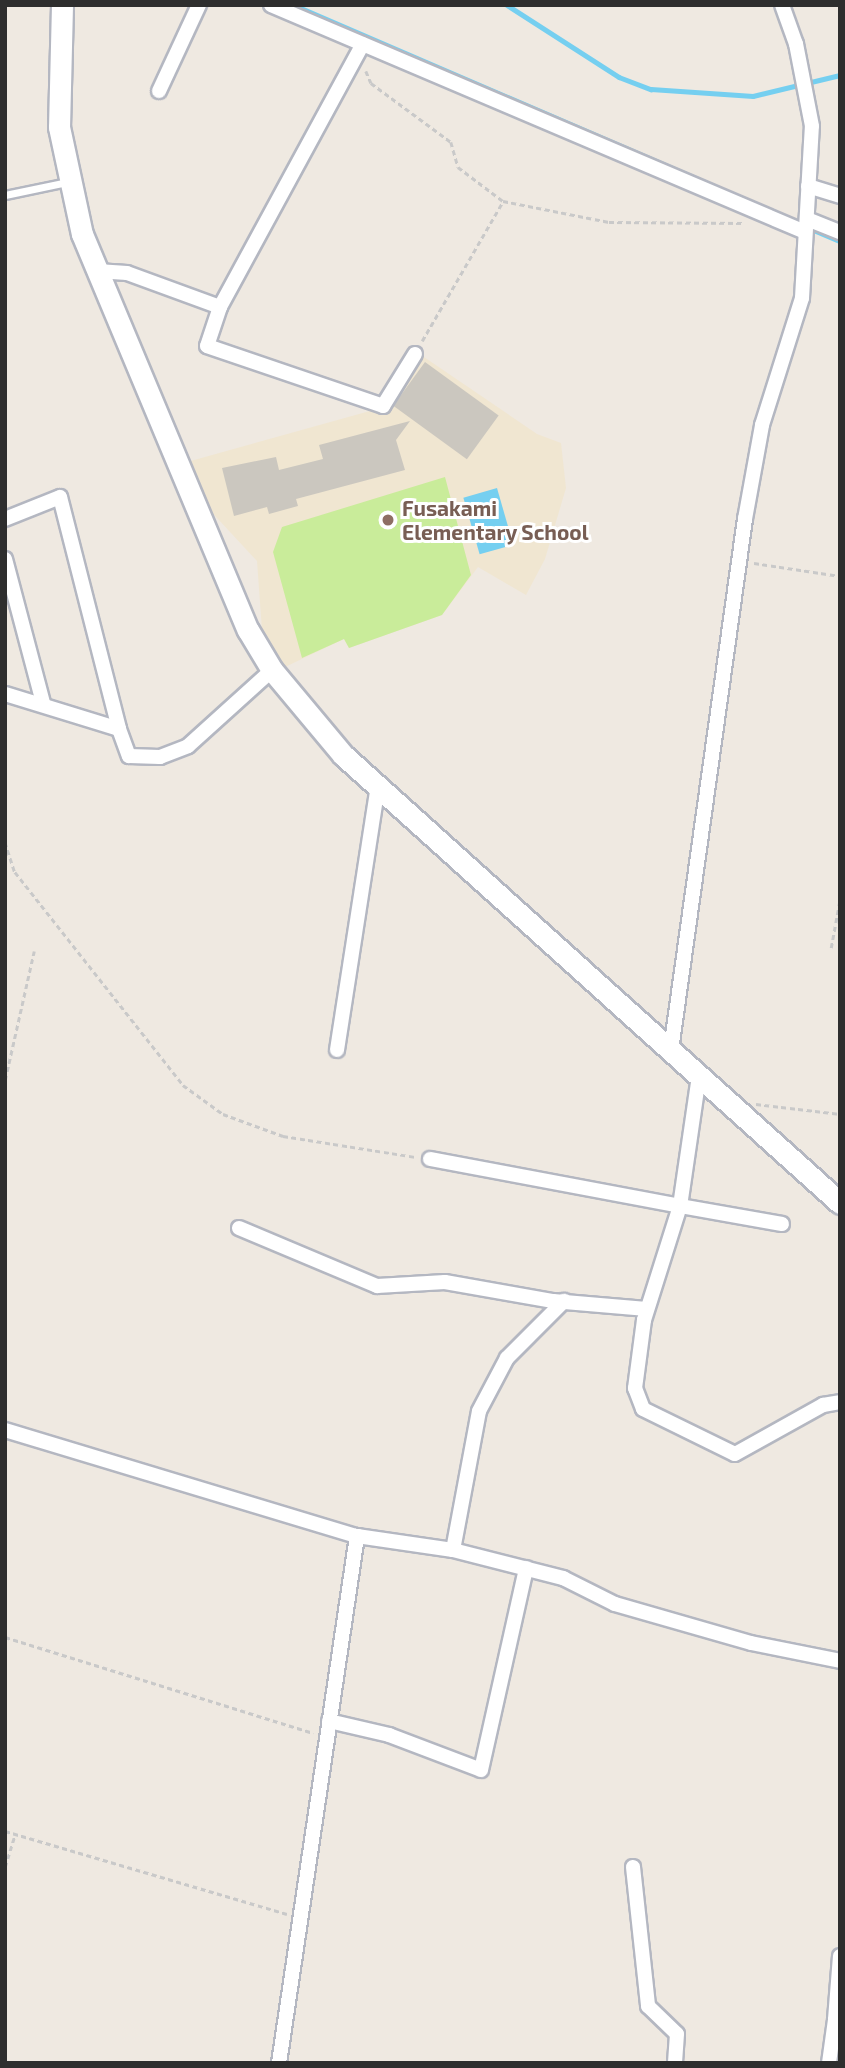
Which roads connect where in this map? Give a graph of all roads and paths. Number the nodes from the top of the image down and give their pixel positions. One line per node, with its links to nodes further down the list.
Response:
1 (62, 5): 7 (street)
2 (199, 5): 6 (street)
3 (271, 5): 5 (street)
4 (785, 6): 8 (street)
5 (361, 47): 11 (path); 12 (street); 16 (street)
6 (159, 91)
7 (68, 182): 9 (lane); 15 (street)
8 (808, 186): 10 (street); 13 (street)
9 (5, 195)
10 (840, 197)
11 (503, 201): 12 (path); 17 (path)
12 (784, 223): 13 (street)
13 (806, 225): 14 (street); 20 (street)
14 (840, 232)
15 (97, 271): 16 (street); 22 (street)
16 (220, 307): 17 (street)
17 (415, 354)
18 (5, 519): 25 (street)
19 (5, 559): 24 (street)
20 (740, 561): 21 (path); 32 (street)
21 (840, 576)
22 (272, 670): 25 (street); 26 (street)
23 (5, 695): 24 (street)
24 (43, 703): 25 (street)
25 (119, 729)
26 (378, 786): 31 (street); 32 (street)
27 (5, 842): 37 (path)
28 (840, 899): 29 (path)
29 (831, 948)
30 (34, 951): 34 (path)
31 (337, 1050)
32 (671, 1050): 33 (street)
33 (699, 1076): 35 (street); 39 (street)
34 (5, 1080)
35 (729, 1103): 36 (path); 38 (street)
36 (840, 1114)
37 (430, 1159): 39 (street)
38 (840, 1203)
39 (680, 1206): 40 (street); 43 (street)
40 (782, 1224)
41 (239, 1228): 42 (street)
42 (564, 1301): 43 (street); 47 (street)
43 (647, 1309): 44 (street)
44 (840, 1402)
45 (5, 1430): 46 (street)
46 (357, 1535): 47 (street); 51 (street)
47 (453, 1550): 48 (street)
48 (526, 1568): 50 (street); 51 (street)
49 (5, 1637): 52 (path)
50 (840, 1661)
51 (329, 1721): 52 (street)
52 (326, 1737): 57 (street)
53 (5, 1831): 54 (path)
54 (15, 1834): 55 (path); 57 (path)
55 (5, 1867)
56 (633, 1867): 61 (street)
57 (297, 1917): 60 (street)
58 (840, 1956): 59 (street)
59 (837, 2020): 62 (street)
60 (279, 2063)
61 (675, 2063)
62 (828, 2063)

